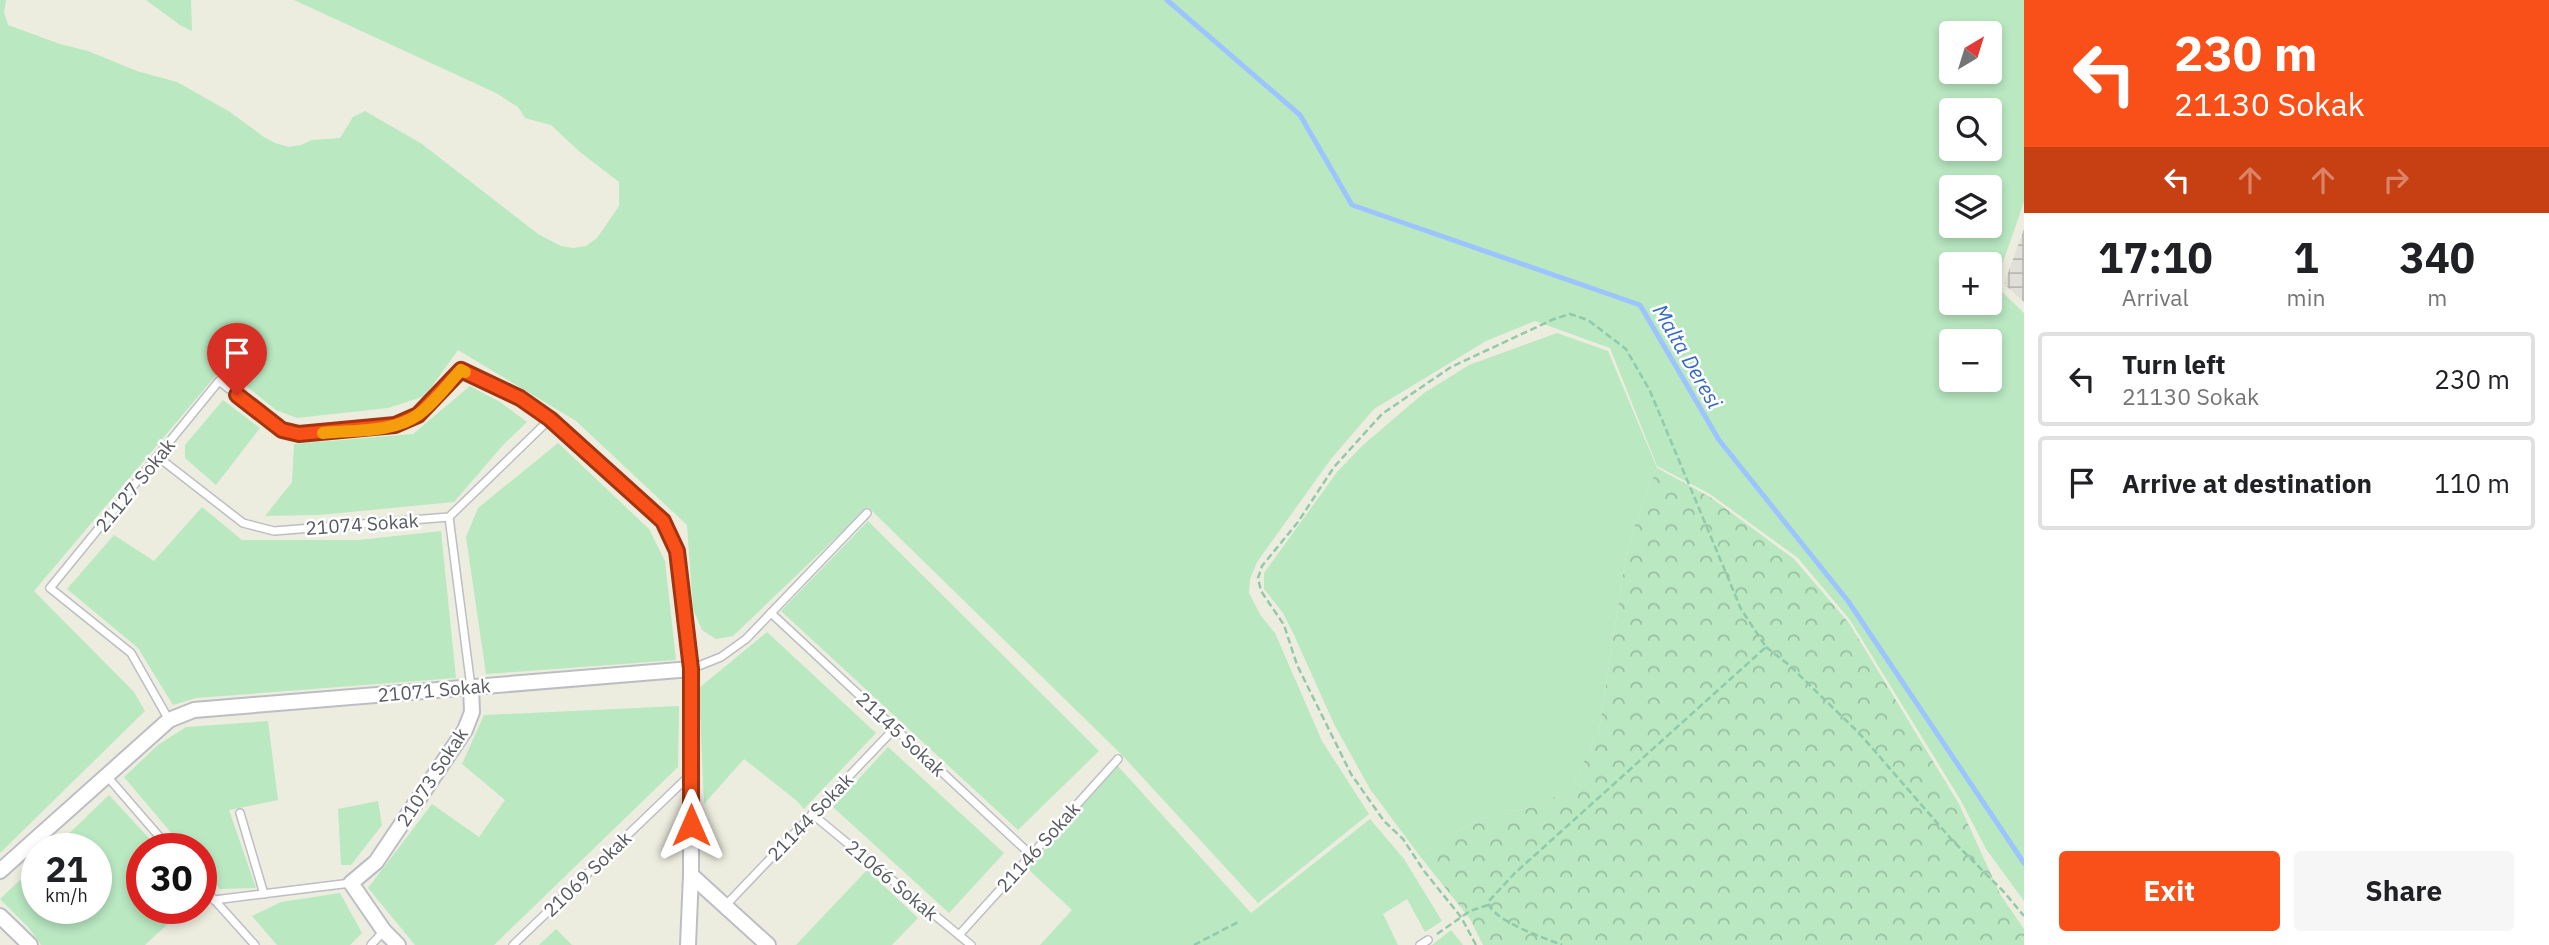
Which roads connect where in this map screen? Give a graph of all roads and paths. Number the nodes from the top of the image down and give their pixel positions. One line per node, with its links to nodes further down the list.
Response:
1 (550, 419): 2 (lane, 21127 Sokak); 4 (lane); 7 (lane)
2 (158, 457): 4 (lane, 21074 Sokak); 9 (lane, 21127 Sokak)
3 (867, 513): 5 (lane, 21071 Sokak)
4 (449, 517): 8 (lane, 21073 Sokak)
5 (771, 613): 7 (lane, 21071 Sokak); 10 (lane, 21145 Sokak)
6 (1766, 647): 24 (path); 27 (path); 28 (path)
7 (691, 669): 8 (street, 21071 Sokak); 13 (street)
8 (471, 687): 9 (street, 21071 Sokak); 20 (street, 21073 Sokak)
9 (169, 720): 12 (street, 21071 Sokak)
10 (895, 728): 15 (lane, 21144 Sokak); 17 (lane, 21145 Sokak)
11 (1118, 759): 17 (lane, 21146 Sokak)
12 (106, 775): 16 (lane); 18 (street, 21071 Sokak)
13 (691, 775): 19 (street); 37 (lane, 21069 Sokak)
14 (240, 813): 21 (lane)
15 (812, 814): 25 (lane, 21144 Sokak); 31 (lane, 21066 Sokak)
16 (156, 833)
17 (1031, 855): 31 (lane, 21146 Sokak)
18 (0, 872)
19 (691, 875): 25 (street); 38 (street)
20 (351, 883): 21 (lane); 30 (street)
21 (264, 894): 22 (lane)
22 (217, 900)
23 (217, 903): 34 (lane)
24 (1488, 905): 28 (path); 44 (path)
25 (725, 906): 39 (street)
26 (0, 916): 33 (street)
27 (2024, 916)
28 (1461, 917): 32 (path); 43 (path)
29 (1238, 922): 41 (path)
30 (384, 931): 35 (lane); 36 (street)
31 (959, 935): 40 (lane, 21066 Sokak)
32 (1428, 940): 42 (lane)
33 (30, 945)
34 (255, 945)
35 (371, 945)
36 (398, 945)
37 (513, 945)
38 (688, 945)
39 (768, 945)
40 (971, 945)
41 (1194, 945)
42 (1420, 945)
43 (1476, 945)
44 (1562, 945)

